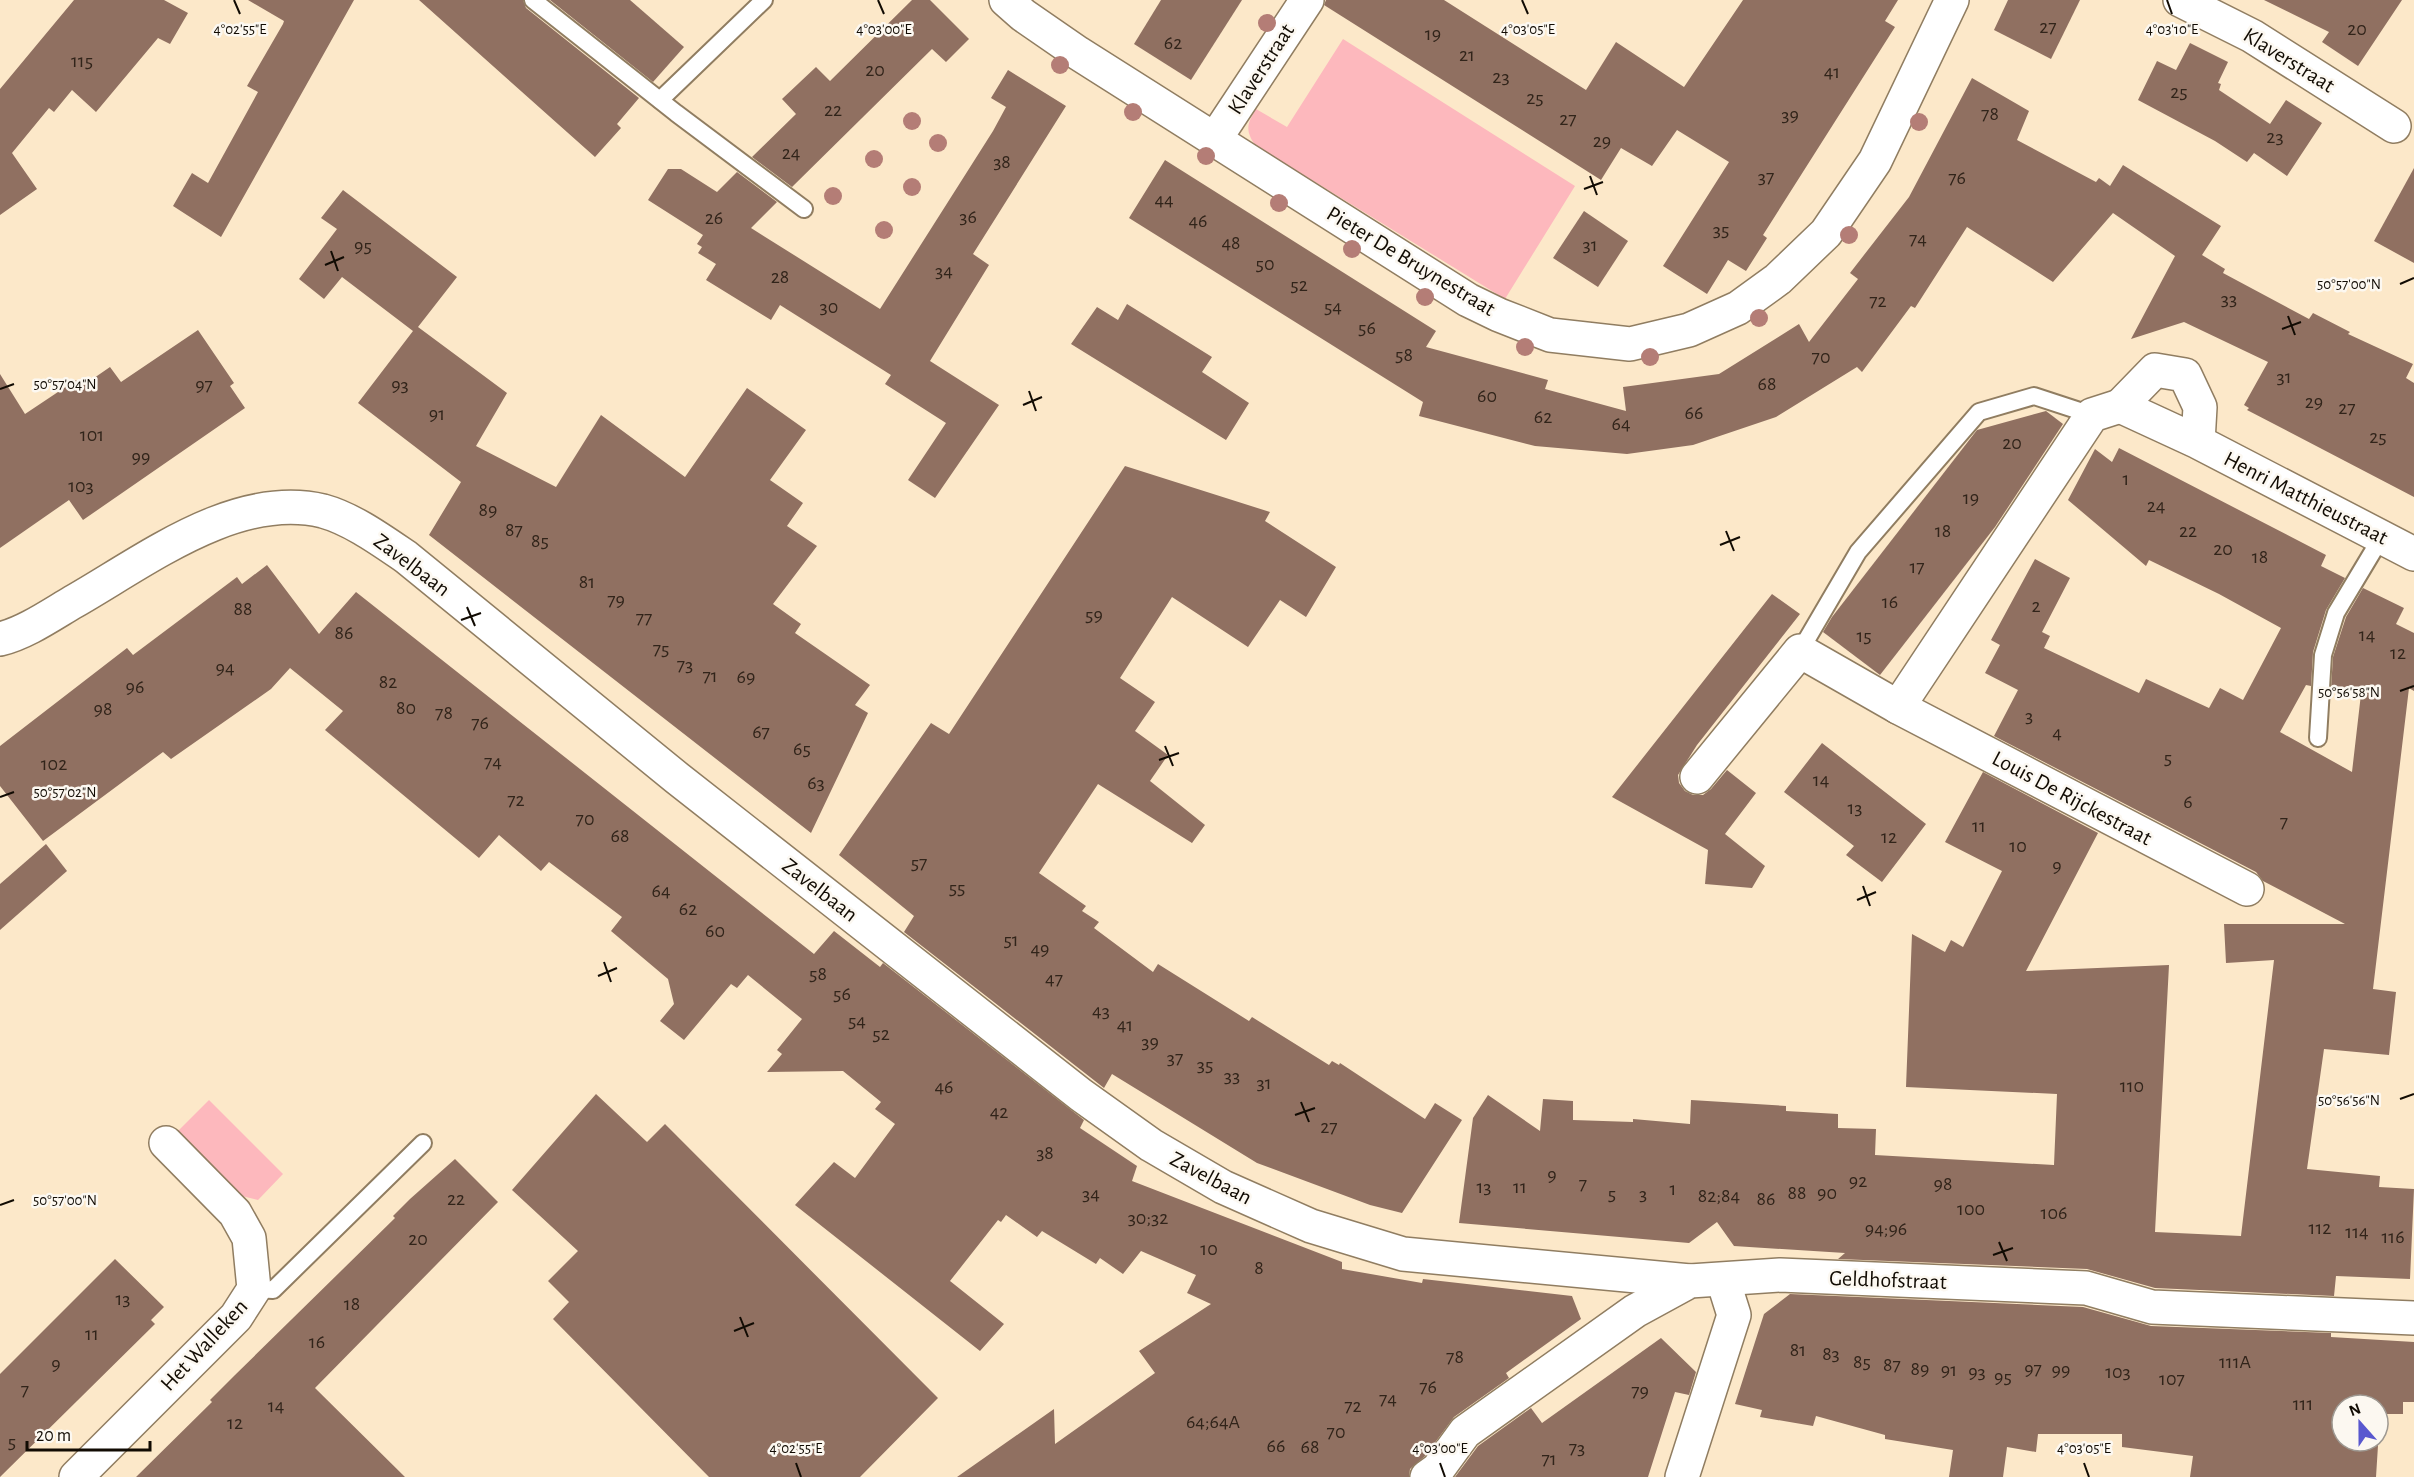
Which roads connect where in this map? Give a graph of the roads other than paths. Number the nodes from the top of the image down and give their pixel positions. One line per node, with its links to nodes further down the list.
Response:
1 (533, 0): 7 (lane)
2 (764, 0): 7 (lane)
3 (1006, 0): 9 (street, Pieter De Bruynestraat)
4 (1307, 0): 9 (street, Klaverstraat)
5 (1952, 0): 9 (street, Pieter De Bruynestraat)
6 (2180, 0): 8 (street, Klaverstraat)
7 (660, 100): 10 (lane)
8 (2394, 126)
9 (1215, 139)
10 (804, 209)
11 (2106, 411): 12 (street, Henri Matthieustraat); 12 (street, Henri Matthieustraat); 16 (lane); 17 (street)
12 (2198, 442): 13 (street, Henri Matthieustraat)
13 (2381, 537): 14 (street, Henri Matthieustraat); 18 (lane)
14 (2414, 554)
15 (0, 639): 24 (street, Zavelbaan)
16 (1800, 651): 17 (street, Louis De Rijckestraat); 19 (street)
17 (1898, 707): 20 (street, Louis De Rijckestraat)
18 (2318, 738)
19 (1697, 777)
20 (2247, 890)
21 (166, 1143): 25 (street, Het Walleken)
22 (423, 1143): 25 (lane, Het Walleken)
23 (1723, 1280): 24 (street, Geldhofstraat); 26 (street, Geldhofstraat); 29 (street)
24 (1690, 1281): 28 (street, Geldhofstraat)
25 (254, 1289): 27 (street, Het Walleken)
26 (2414, 1318)
27 (76, 1477)
28 (1427, 1477)
29 (1682, 1477)

